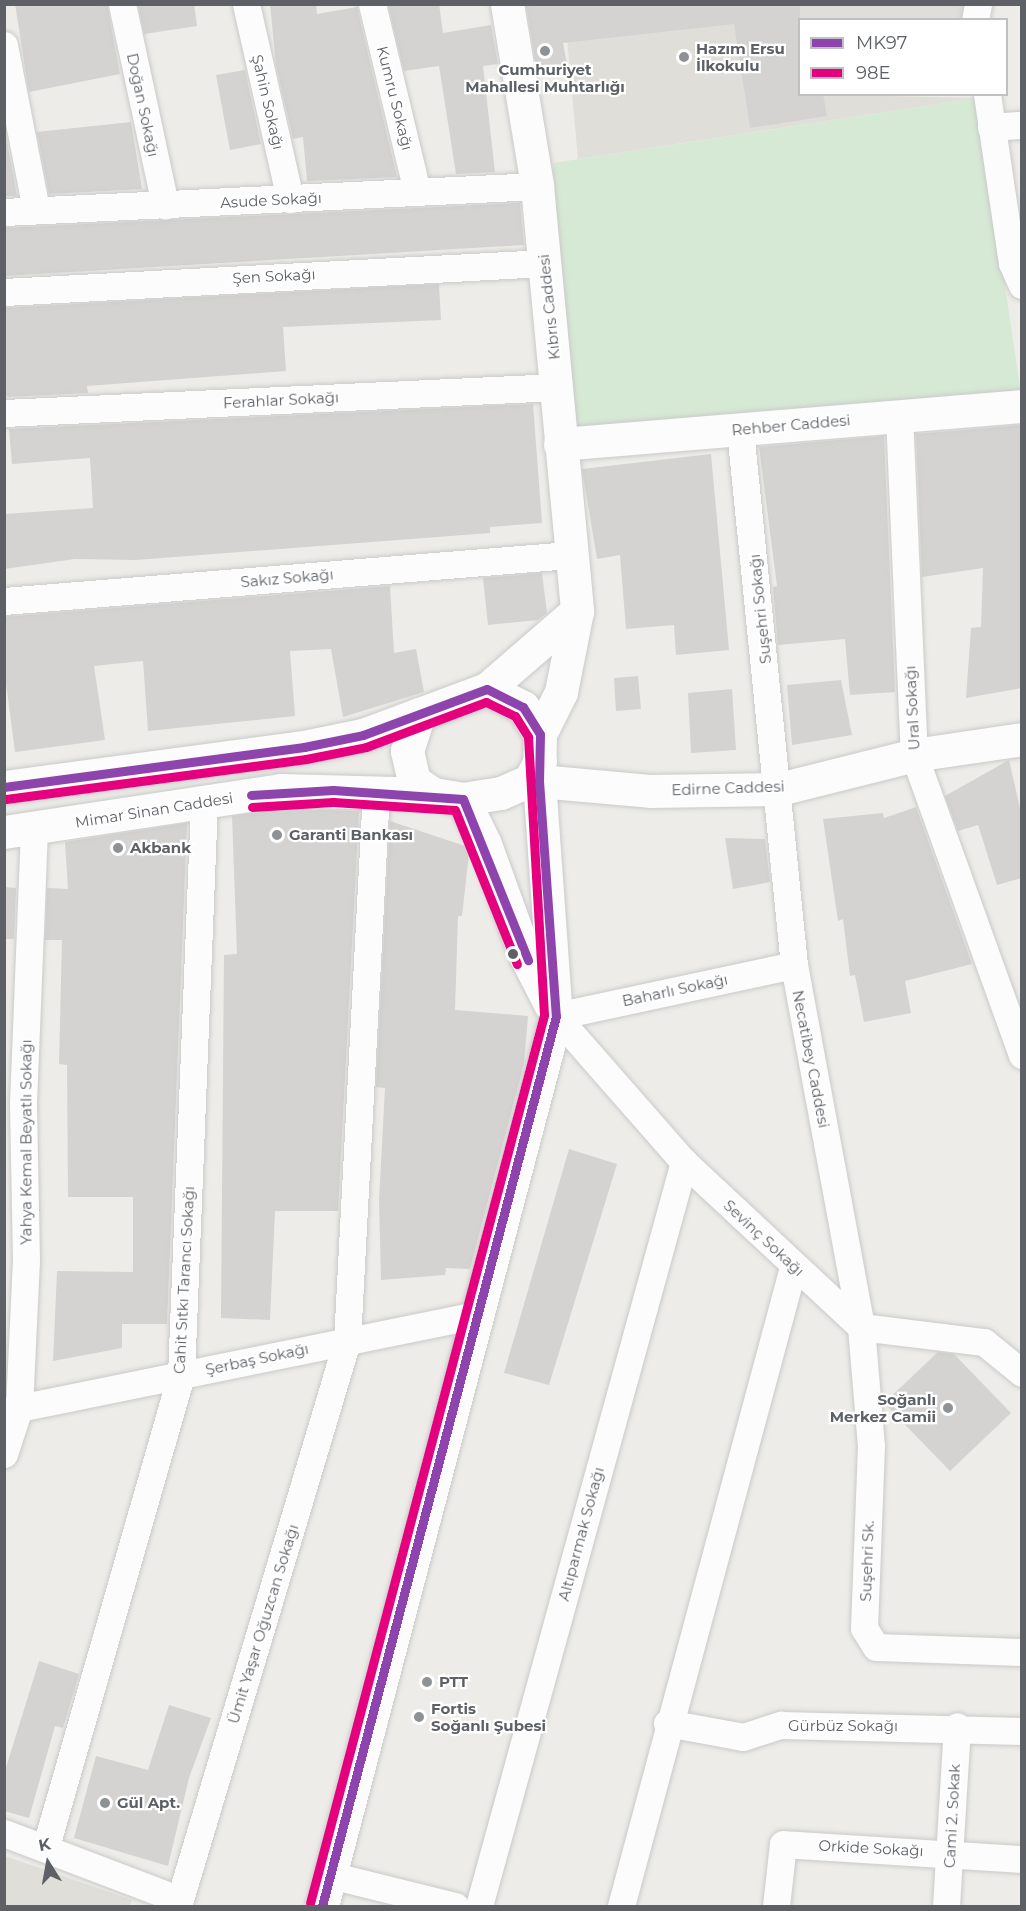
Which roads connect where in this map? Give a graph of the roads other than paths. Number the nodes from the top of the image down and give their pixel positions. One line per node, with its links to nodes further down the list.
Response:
1 (122, 4): 12 (street, Doğan Sokağı)
2 (246, 4): 11 (street, Şahin Sokağı)
3 (372, 4): 10 (street, Kumru Sokağı)
4 (507, 4): 9 (main road, Kıbrıs Caddesi)
5 (4, 45): 13 (street)
6 (987, 96): 8 (street)
7 (1022, 125): 8 (street)
8 (992, 127): 16 (street)
9 (537, 186): 10 (street, Asude Sokağı); 15 (main road, Kıbrıs Caddesi)
10 (417, 192): 11 (street, Asude Sokağı)
11 (290, 199): 12 (street, Asude Sokağı)
12 (165, 205): 13 (street, Asude Sokağı)
13 (36, 209): 14 (street, Asude Sokağı)
14 (4, 212)
15 (544, 263): 17 (street, Şen Sokağı); 18 (main road, Kıbrıs Caddesi)
16 (1018, 270)
17 (4, 292)
18 (558, 387): 20 (street, Ferahlar Sokağı); 23 (main road, Kıbrıs Caddesi)
19 (1022, 406): 21 (main road, Rehber Caddesi)
20 (4, 413)
21 (899, 415): 22 (main road, Rehber Caddesi); 30 (street, Ural Sokağı)
22 (740, 430): 23 (main road, Rehber Caddesi); 33 (street, Suşehri Sokağı)
23 (560, 444): 24 (main road, Kıbrıs Caddesi)
24 (570, 555): 25 (street, Sakız Sokağı); 26 (main road, Kıbrıs Caddesi)
25 (4, 601)
26 (577, 611): 27 (main road); 31 (main road, Kıbrıs Caddesi)
27 (487, 689): 28 (main road); 31 (main road)
28 (419, 714): 32 (main road); 35 (main road)
29 (1022, 740): 30 (main road, Edirne Caddesi)
30 (914, 755): 33 (main road, Edirne Caddesi); 40 (street, Ural Sokağı)
31 (540, 758): 33 (main road, Edirne Caddesi); 35 (main road); 39 (main road)
32 (4, 787)
33 (779, 789): 38 (street, Necatibey Caddesi)
34 (376, 792): 35 (main road, Mimar Sinan Caddesi); 36 (main road, Mimar Sinan Caddesi); 45 (street, Ümit Yaşar Oğuzcan Sokağı)
35 (448, 797): 39 (main road)
36 (204, 802): 37 (main road, Mimar Sinan Caddesi); 47 (street, Cahit Sıtkı Tarancı Sokağı)
37 (20, 830): 48 (street, Yahya Kemal Beyatlı Sokağı)
38 (794, 964): 39 (street, Baharlı Sokağı); 44 (street, Necatibey Caddesi)
39 (556, 1016): 41 (street, Sevinç Sokağı); 43 (main road)
40 (1022, 1055)
41 (684, 1162): 42 (street, Sevinç Sokağı); 62 (street, Altıparmak Sokağı)
42 (793, 1266): 44 (street, Sevinç Sokağı); 51 (street)
43 (475, 1315): 45 (street, Şerbaş Sokağı); 58 (main road)
44 (861, 1327): 46 (street); 50 (street, Suşehri Sk.)
45 (348, 1341): 47 (street, Şerbaş Sokağı); 59 (street, Ümit Yaşar Oğuzcan Sokağı)
46 (1022, 1373)
47 (181, 1375): 48 (street, Şerbaş Sokağı); 55 (street, Cahit Sıtkı Tarancı Sokağı)
48 (11, 1410): 49 (street, Yahya Kemal Beyatlı Sokağı)
49 (4, 1454)
50 (1022, 1652)
51 (667, 1723): 52 (street, Gürbüz Sokağı); 63 (street)
52 (957, 1726): 53 (street, Gürbüz Sokağı); 56 (street, Cami 2. Sokak)
53 (1022, 1731)
54 (4, 1833): 55 (street)
55 (46, 1846): 59 (street)
56 (951, 1852): 57 (street, Orkide Sokağı); 64 (street, Orkide Sokağı); 65 (street, Cami 2. Sokak)
57 (1022, 1858)
58 (330, 1875): 60 (main road); 61 (street)
59 (179, 1903)
60 (322, 1906)
61 (455, 1906)
62 (479, 1906)
63 (621, 1906)
64 (776, 1906)
65 (946, 1906)

